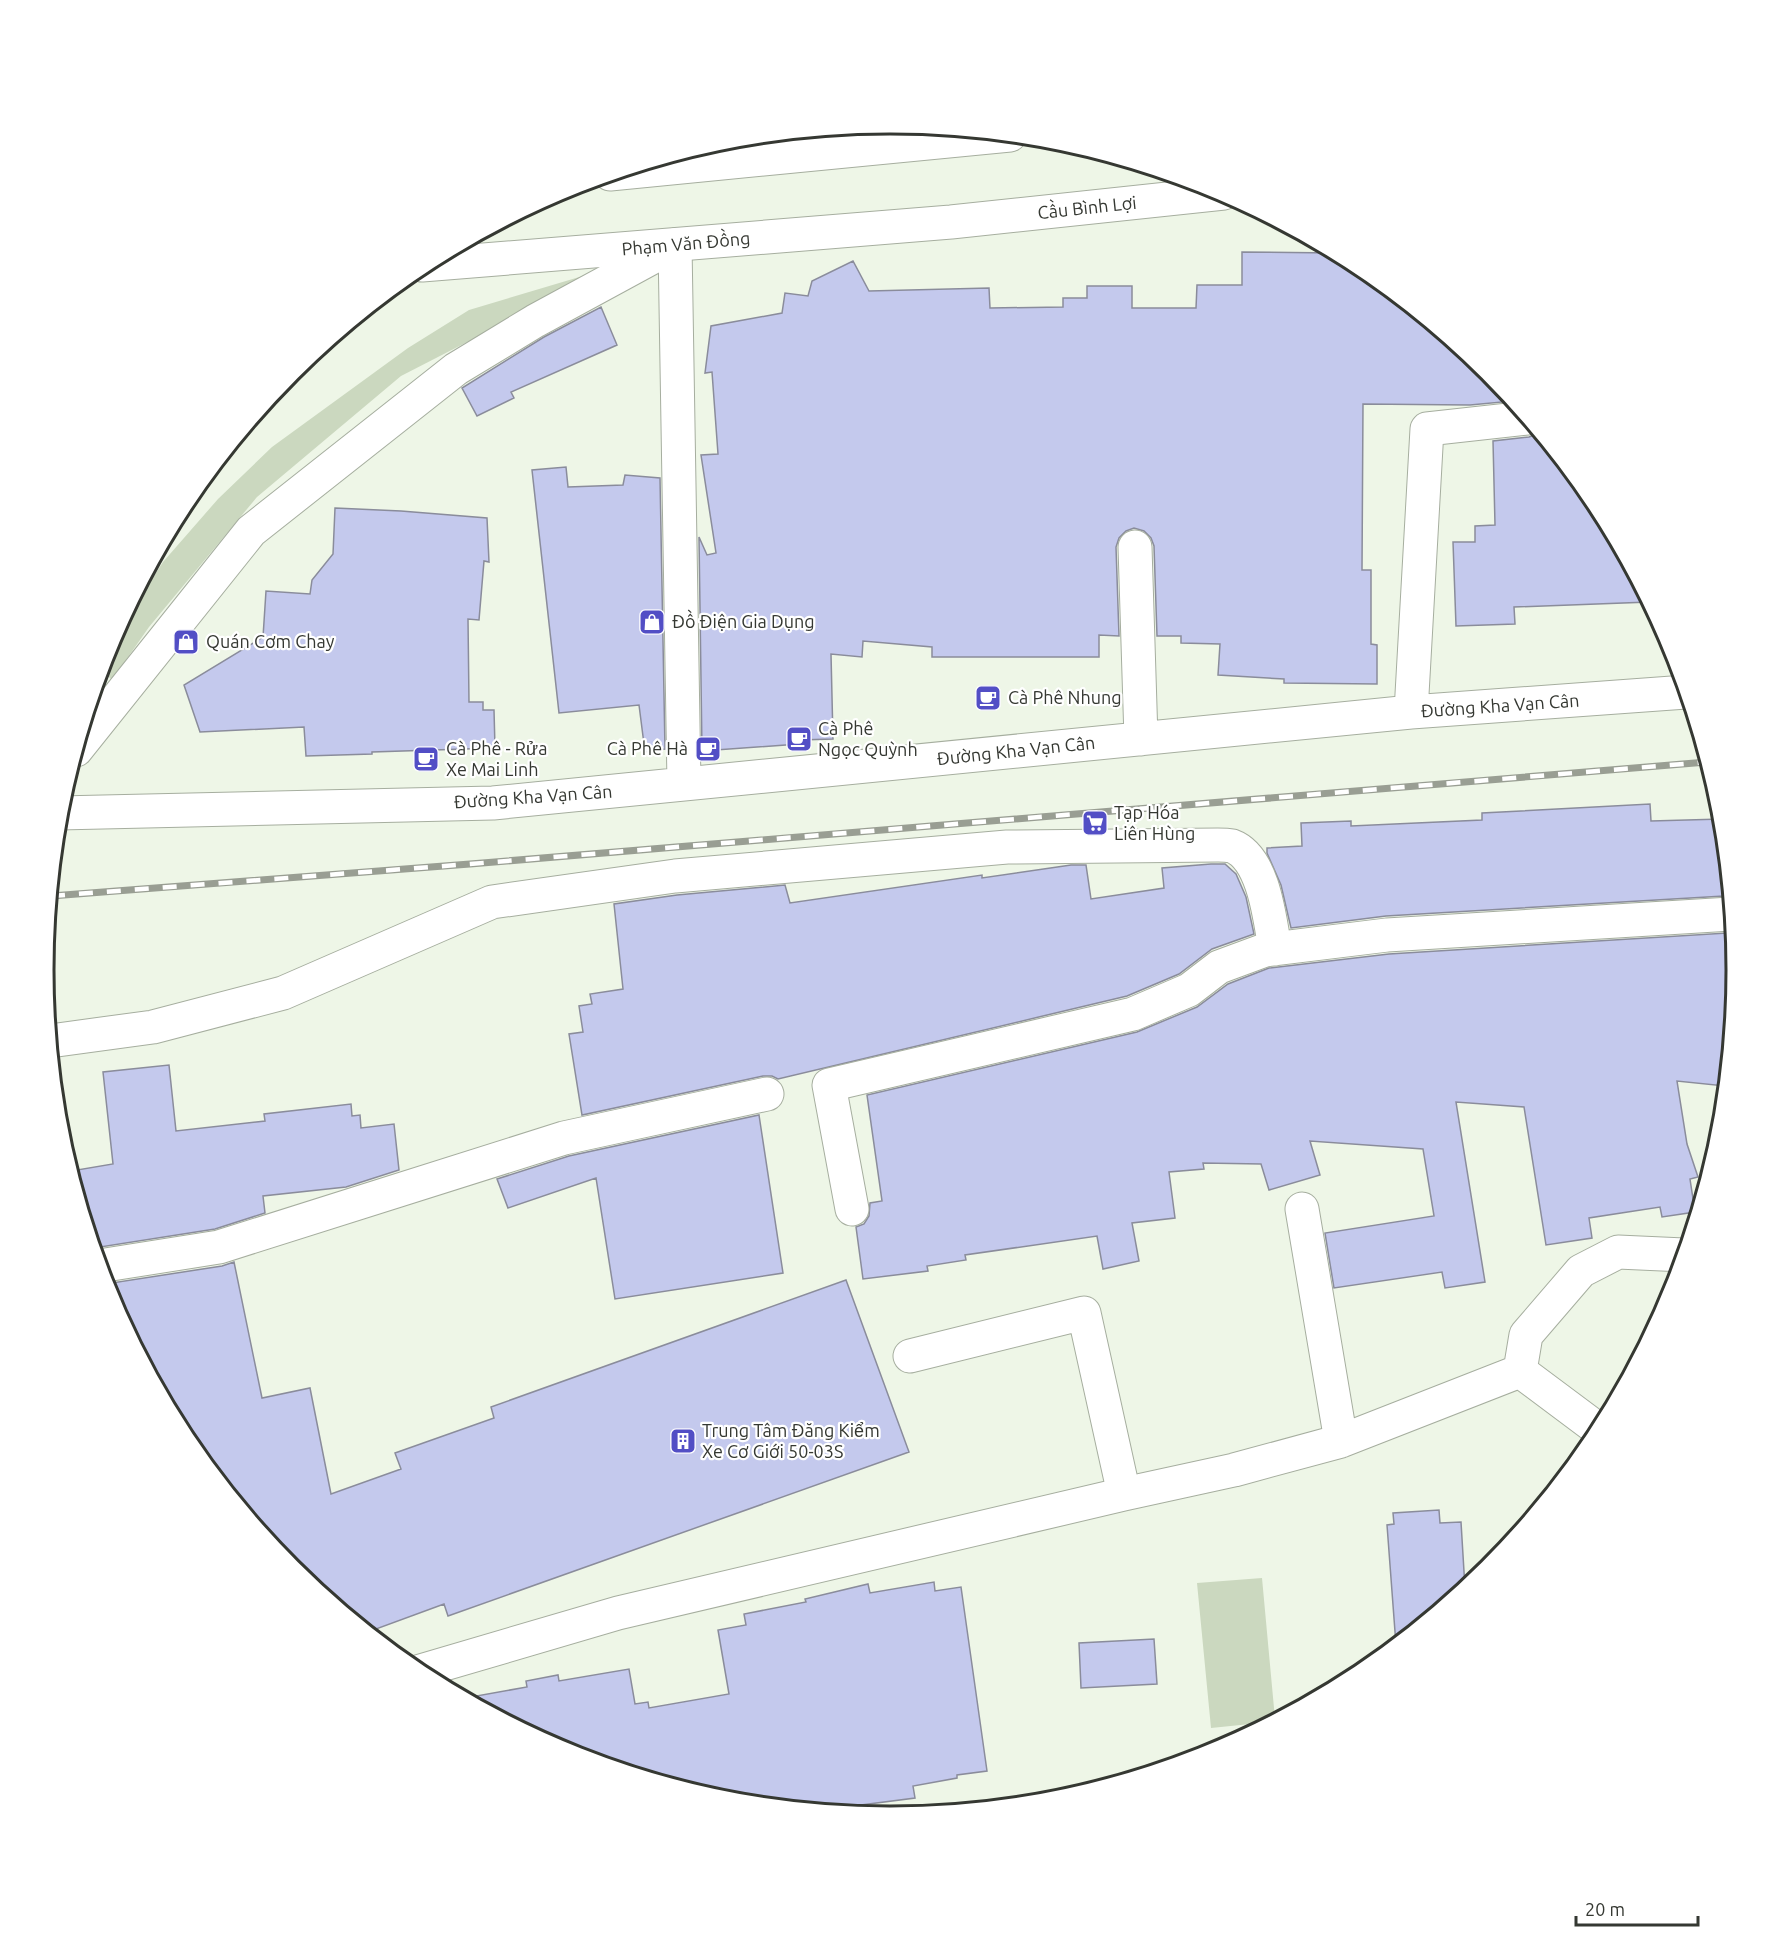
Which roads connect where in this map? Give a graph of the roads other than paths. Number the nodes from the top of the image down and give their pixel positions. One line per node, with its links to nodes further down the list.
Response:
1 (973, 139): 2 (main road)
2 (646, 171)
3 (1205, 196): 4 (main road, Cầu Bình Lợi)
4 (951, 222): 5 (main road, Phạm Văn Đồng)
5 (675, 246): 6 (main road, Phạm Văn Đồng); 11 (main road); 13 (main road)
6 (445, 263)
7 (1519, 419): 10 (main road)
8 (1135, 546): 12 (main road)
9 (1679, 693): 10 (main road, Đường Kha Vạn Cân)
10 (1411, 712): 12 (main road, Đường Kha Vạn Cân)
11 (88, 736)
12 (1141, 739): 13 (main road, Đường Kha Vạn Cân)
13 (684, 784): 14 (main road, Đường Kha Vạn Cân)
14 (69, 813)
15 (1724, 914): 16 (main road)
16 (1275, 949): 17 (main road); 19 (main road)
17 (57, 1040)
18 (767, 1094): 22 (main road)
19 (852, 1209)
20 (1302, 1209): 26 (main road)
21 (1676, 1255): 24 (main road)
22 (108, 1265)
23 (910, 1356): 27 (main road)
24 (1520, 1371): 25 (main road); 26 (main road)
25 (1591, 1424)
26 (1341, 1441): 27 (main road)
27 (1124, 1494): 28 (main road)
28 (431, 1668)

